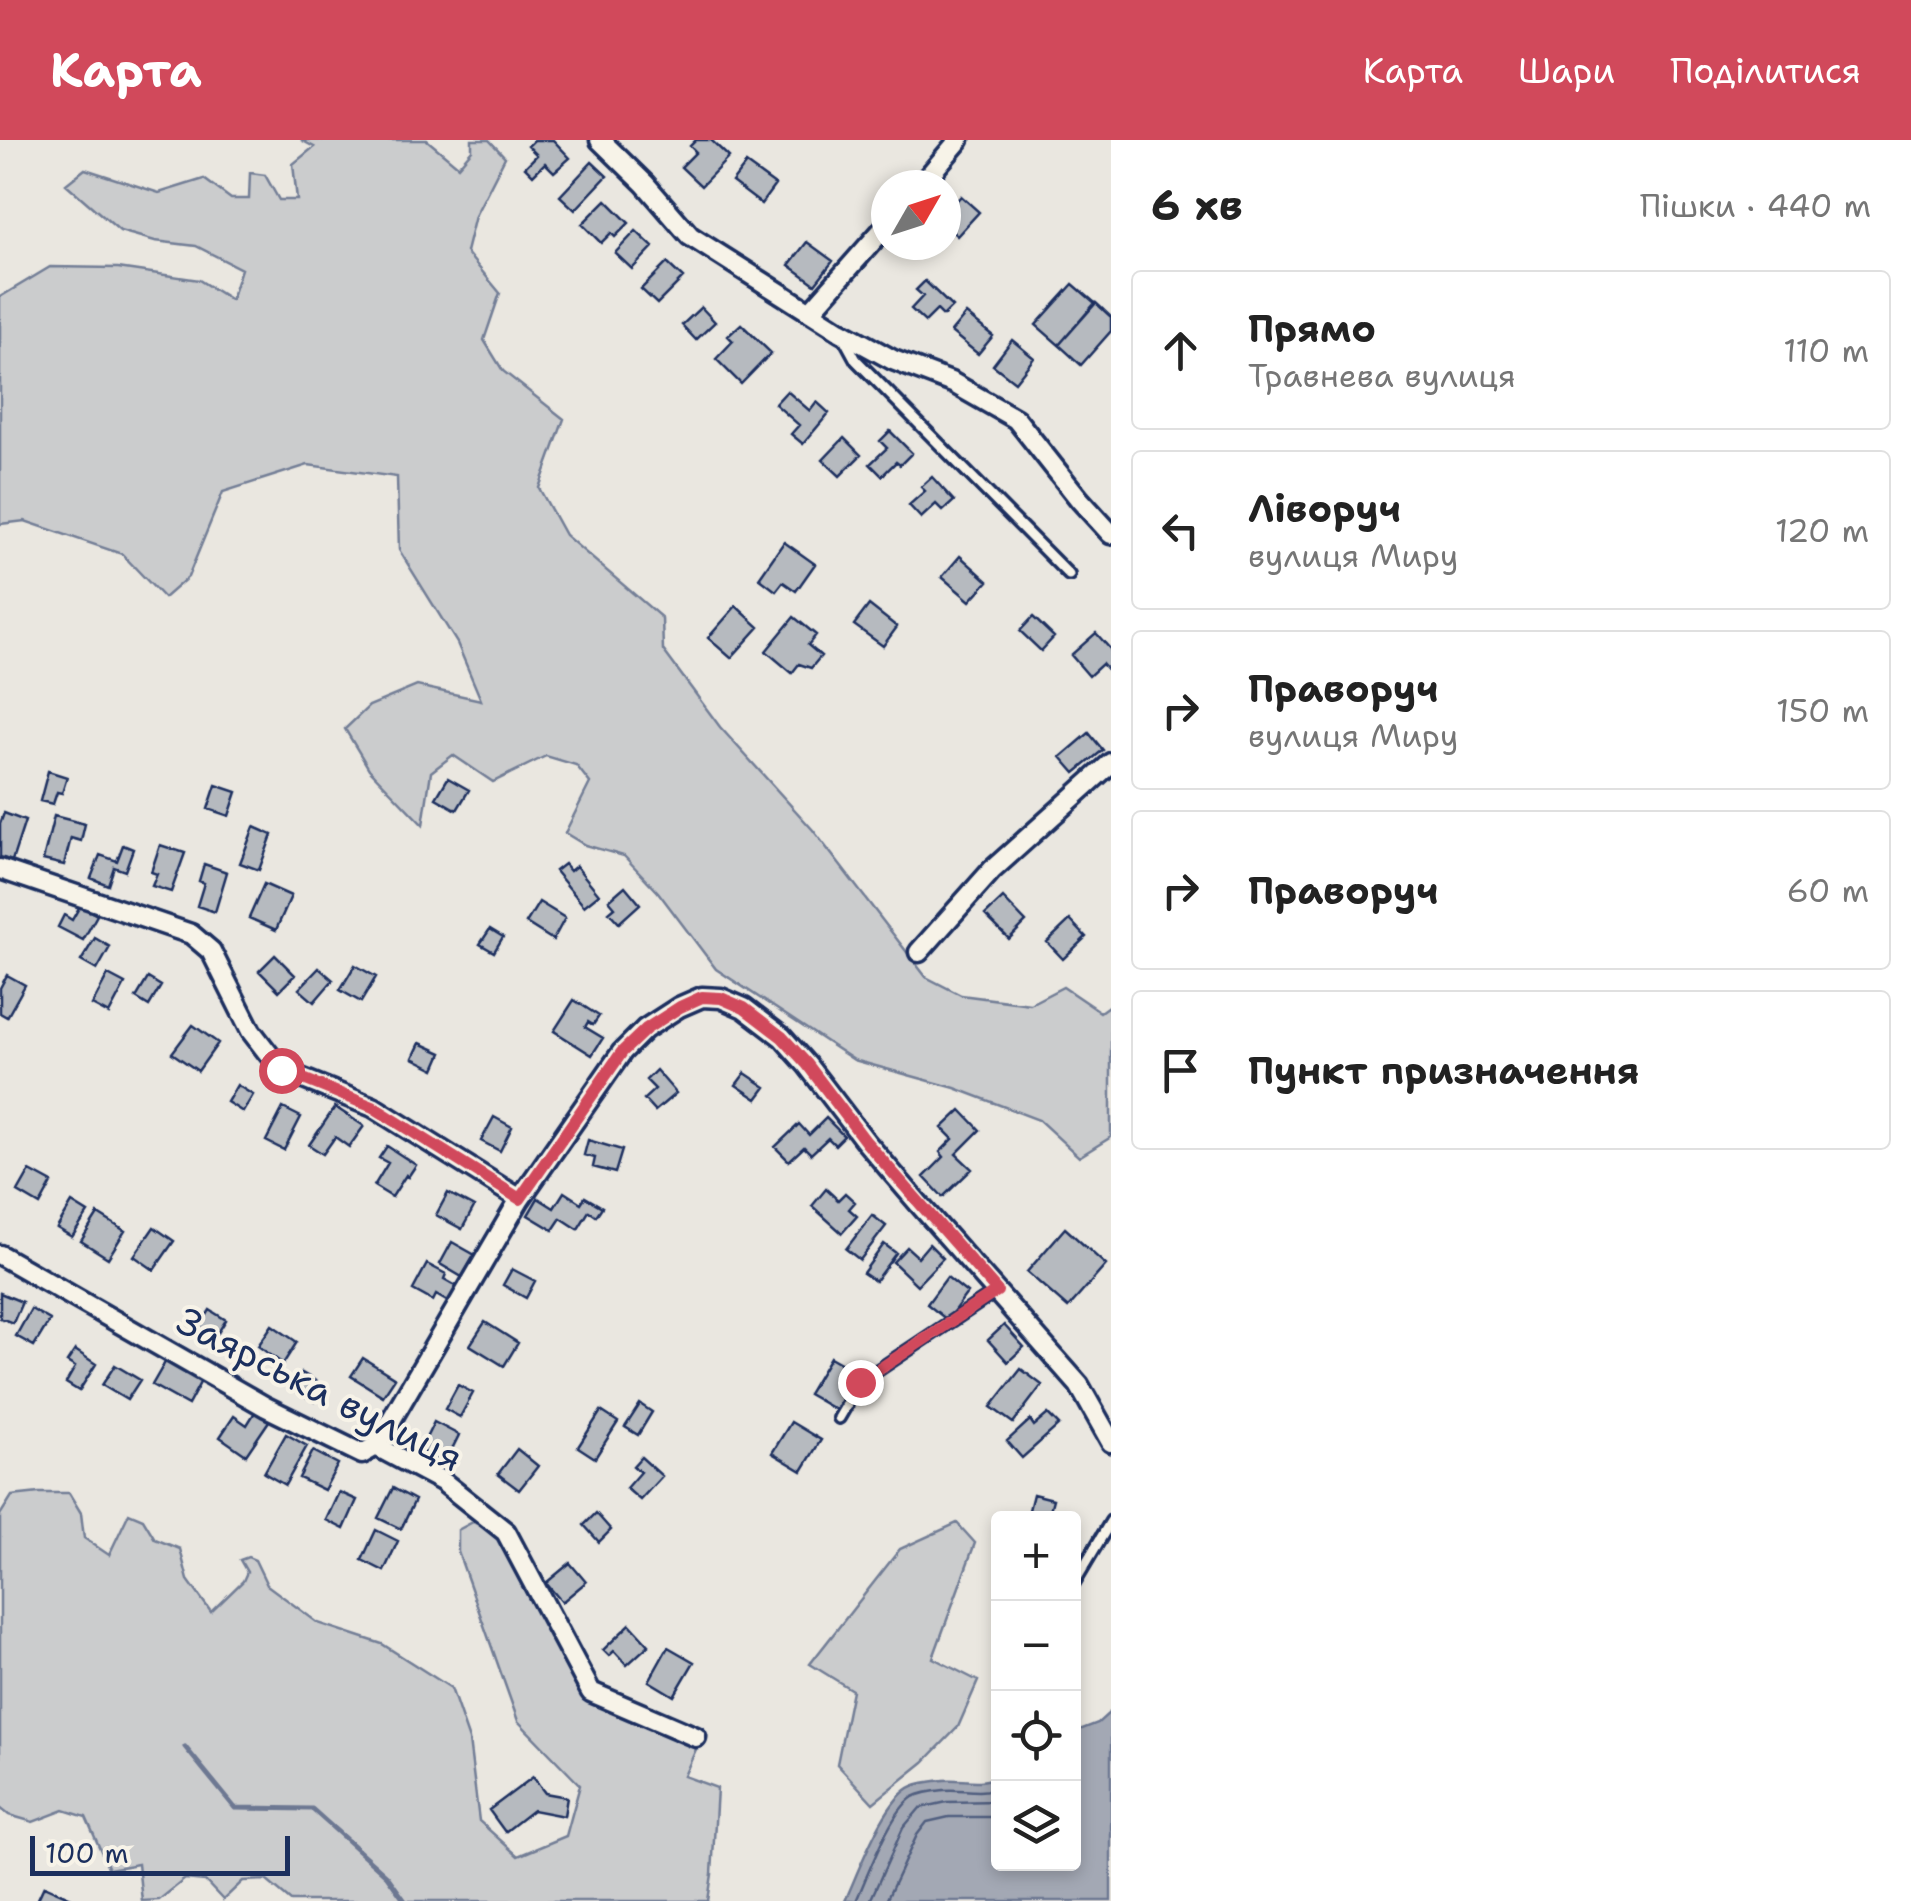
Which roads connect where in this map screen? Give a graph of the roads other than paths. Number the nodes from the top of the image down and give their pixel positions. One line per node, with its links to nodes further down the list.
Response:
1 (600, 140): 5 (street)
2 (959, 140): 3 (street)
3 (934, 170)
4 (871, 243): 5 (street)
5 (812, 311): 6 (street)
6 (840, 331): 7 (street); 8 (lane)
7 (1111, 534)
8 (1068, 575)
9 (1111, 762): 11 (street)
10 (0, 869): 12 (street)
11 (918, 952)
12 (520, 1199): 14 (street); 17 (street)
13 (0, 1255): 17 (street, Заярська вулиця)
14 (997, 1291): 15 (lane); 16 (street)
15 (839, 1418)
16 (1111, 1442)
17 (376, 1446): 20 (street, Заярська вулиця)
18 (1111, 1521): 19 (lane)
19 (1081, 1571)
20 (696, 1736)

